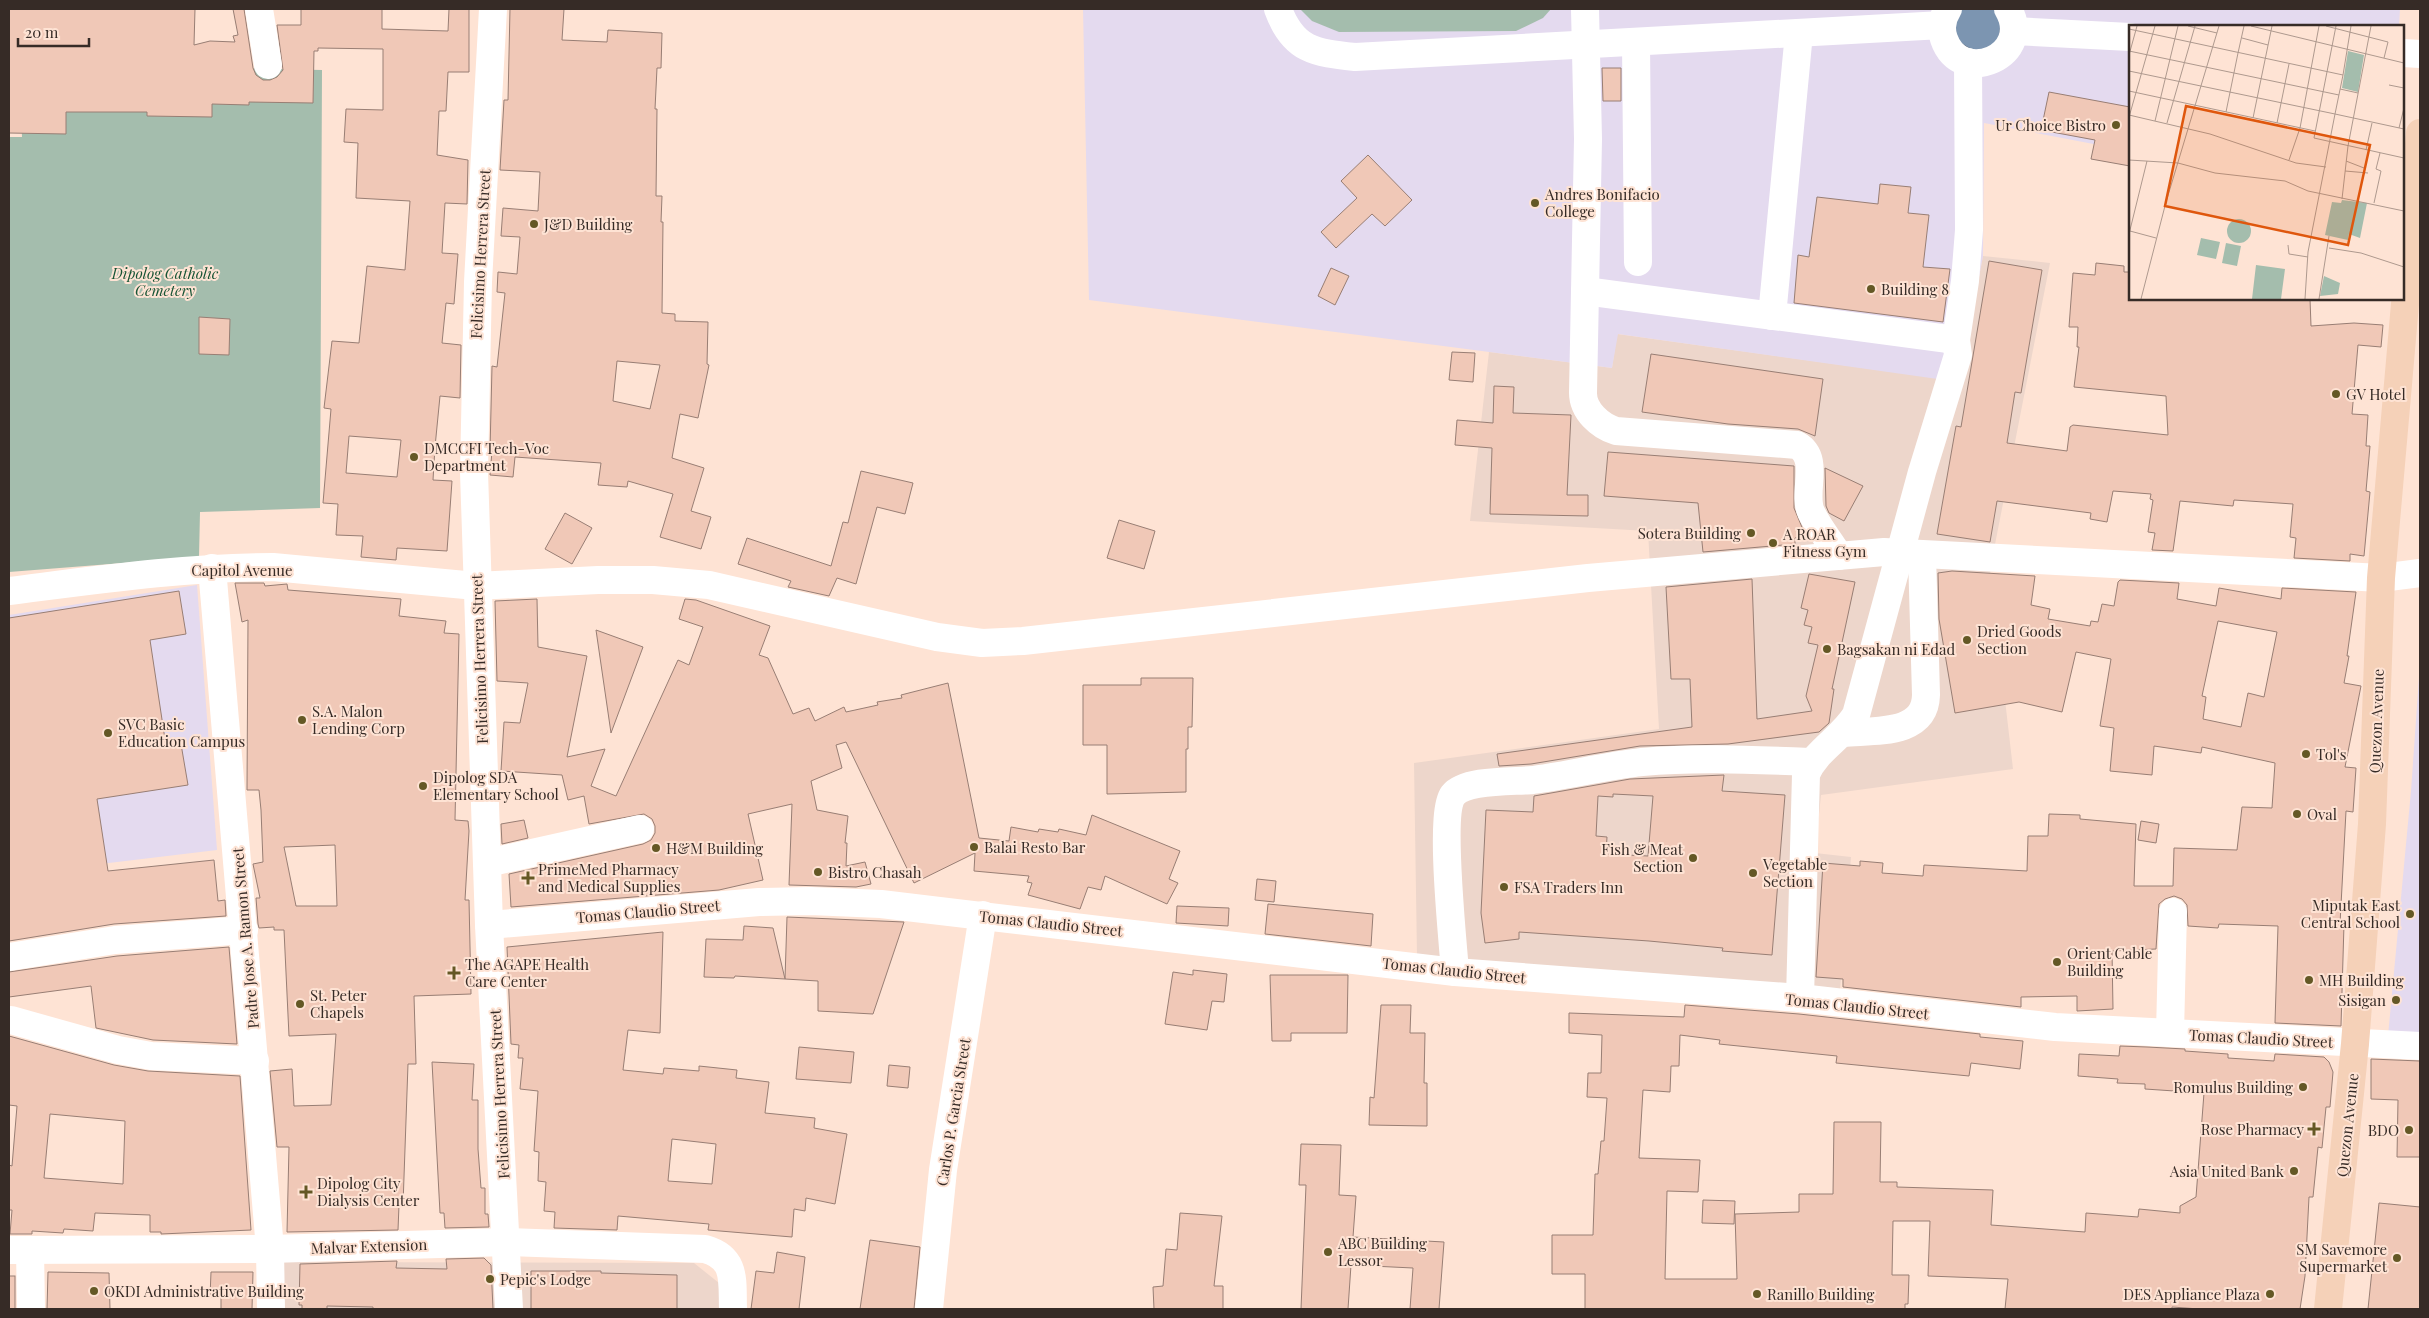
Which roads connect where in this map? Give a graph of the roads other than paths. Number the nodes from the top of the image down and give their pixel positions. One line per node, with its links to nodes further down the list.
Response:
1 (259, 9): 14 (street)
2 (493, 9): 25 (street, Felicisimo Herrera Street)
3 (1278, 9): 10 (street)
4 (1584, 9): 10 (street)
5 (1945, 17): 7 (street); 13 (street)
6 (2011, 20): 8 (street); 13 (street)
7 (1799, 33): 9 (street); 18 (street)
8 (2129, 37)
9 (1636, 42): 10 (street); 16 (street)
10 (1587, 45): 17 (street)
11 (2404, 53): 12 (street)
12 (2420, 54)
13 (1968, 62): 19 (street)
14 (268, 65)
15 (2420, 133): 24 (main road, Quezon Avenue)
16 (1638, 262)
17 (1585, 291): 18 (street); 21 (street)
18 (1772, 316): 19 (street)
19 (1956, 340): 20 (street)
20 (1902, 554): 21 (street, Capitol Avenue); 24 (street, Capitol Avenue); 27 (street); 27 (street)
21 (1839, 556): 25 (street, Capitol Avenue)
22 (212, 568): 25 (street, Capitol Avenue); 26 (street, Capitol Avenue); 34 (street, Padre Jose A. Ramon Street)
23 (2420, 573): 24 (street, Capitol Avenue)
24 (2381, 578): 40 (main road, Quezon Avenue)
25 (476, 586): 30 (street, Felicisimo Herrera Street)
26 (9, 591)
27 (1845, 730): 28 (street)
28 (1812, 762): 36 (street); 37 (street)
29 (640, 829): 30 (street)
30 (487, 863): 33 (street, Felicisimo Herrera Street)
31 (2173, 912): 39 (street)
32 (983, 916): 33 (street, Tomas Claudio Street); 36 (street, Tomas Claudio Street); 50 (street, Carlos P. Garcia Street)
33 (489, 925): 43 (street, Felicisimo Herrera Street)
34 (244, 930): 35 (street); 42 (street, Padre Jose A. Ramon Street)
35 (9, 957)
36 (1455, 972): 37 (street, Tomas Claudio Street)
37 (1800, 998): 39 (street, Tomas Claudio Street)
38 (11, 1020): 42 (street)
39 (2170, 1033): 40 (street, Tomas Claudio Street)
40 (2355, 1044): 41 (street, Tomas Claudio Street); 51 (main road, Quezon Avenue)
41 (2420, 1046)
42 (255, 1062): 44 (street, Padre Jose A. Ramon Street)
43 (507, 1242): 44 (street, Malvar Extension); 48 (street, Felicisimo Herrera Street); 49 (street, Malvar Extension)
44 (270, 1249): 45 (street, Malvar Extension); 47 (street, Padre Jose A. Ramon Street)
45 (20, 1250): 46 (street)
46 (30, 1309)
47 (271, 1309)
48 (509, 1309)
49 (733, 1309)
50 (929, 1309)
51 (2328, 1309)

